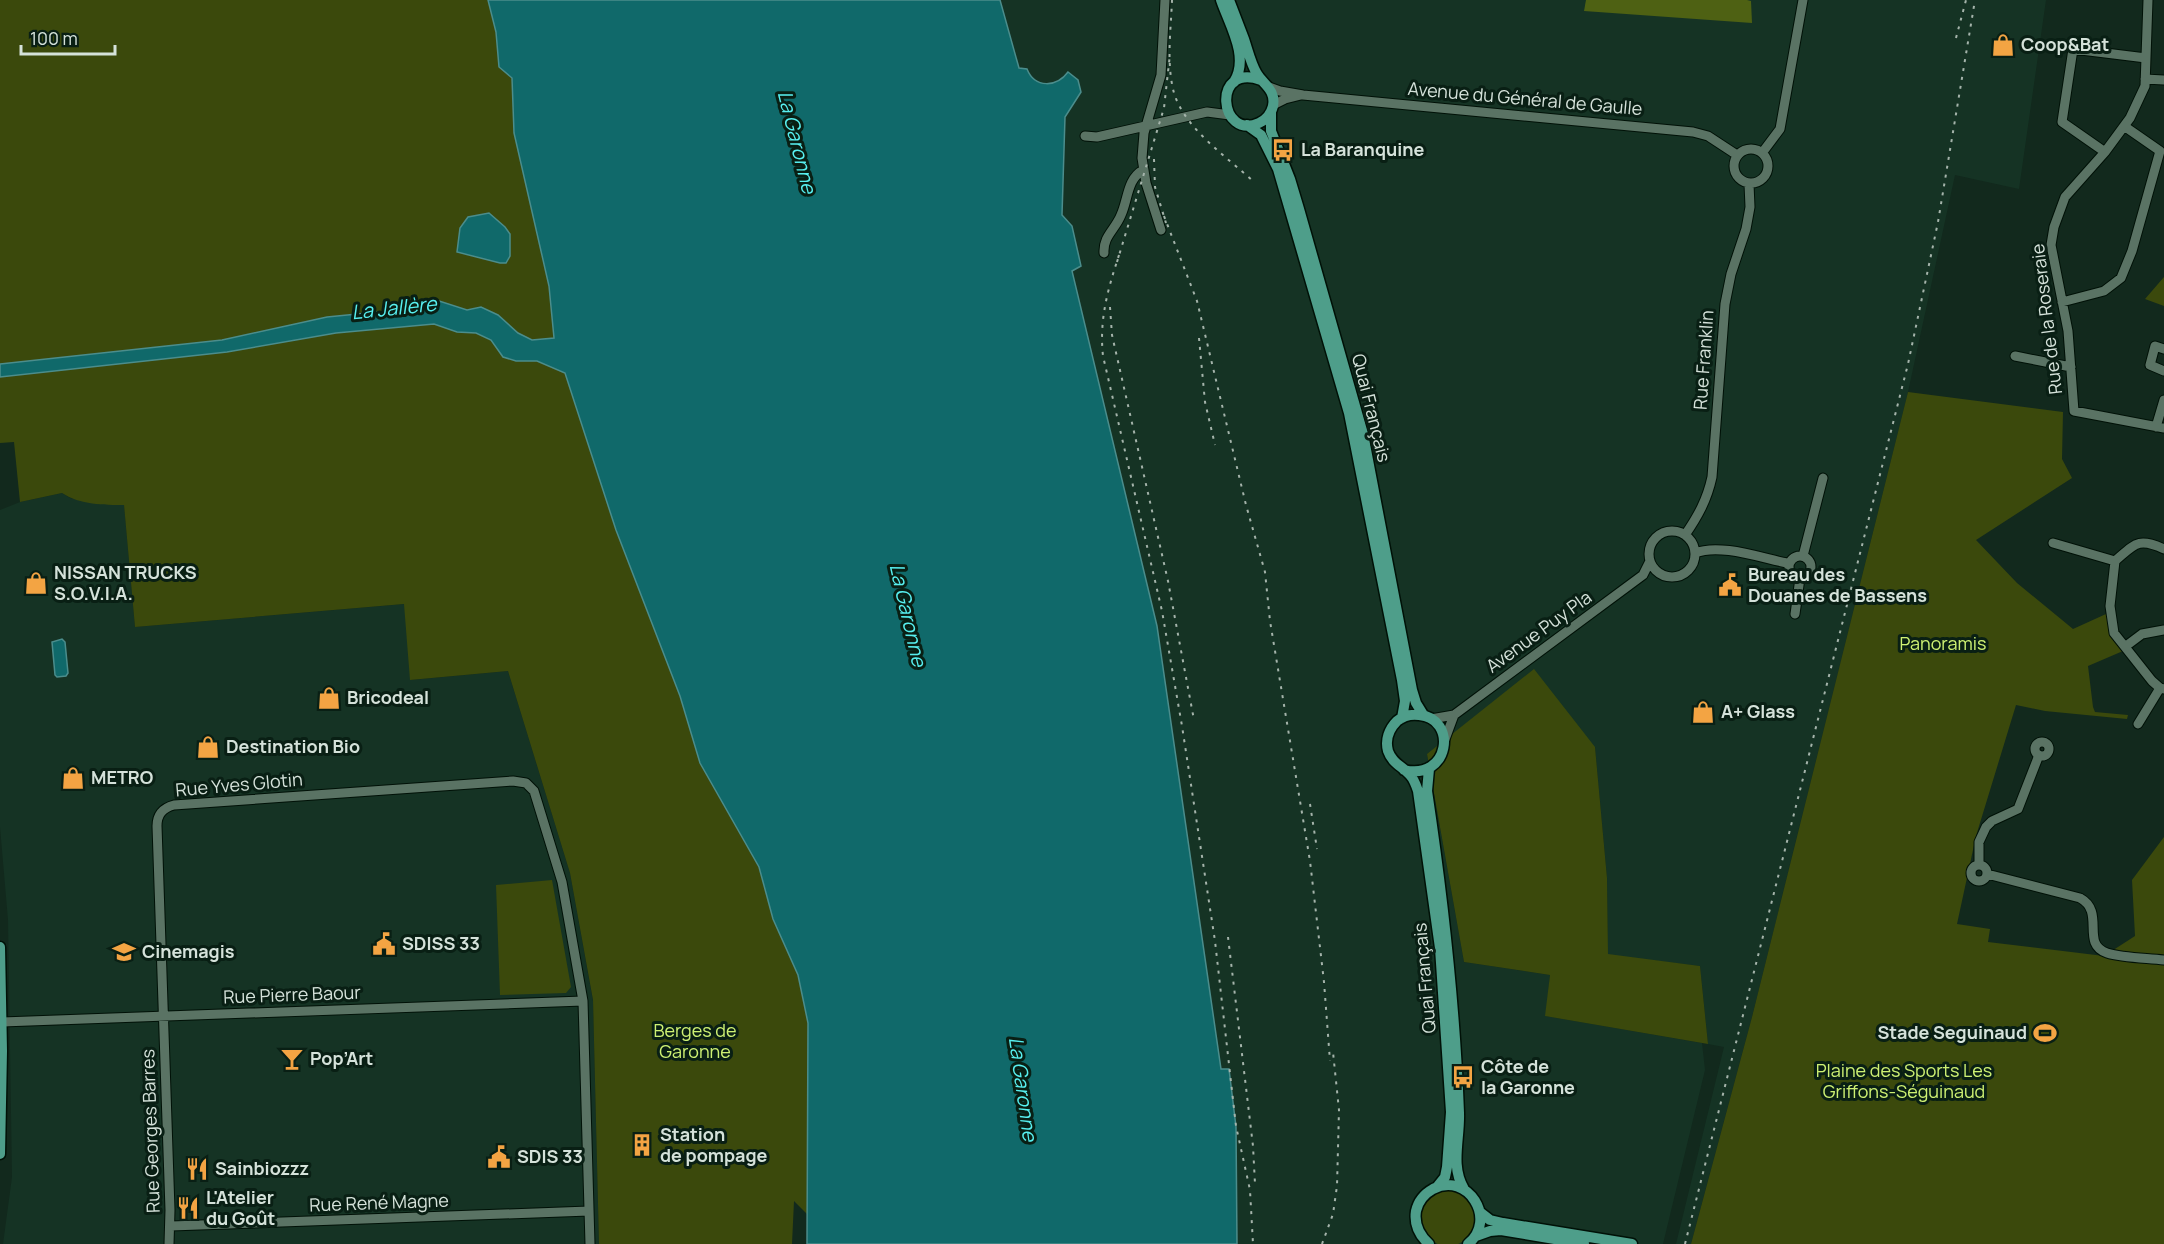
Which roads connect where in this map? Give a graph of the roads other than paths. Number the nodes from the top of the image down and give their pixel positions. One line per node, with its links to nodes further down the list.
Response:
1 (1164, 0): 14 (street)
2 (1221, 0): 9 (main road)
3 (1229, 0): 10 (main road)
4 (1803, 0): 19 (street)
5 (2148, 0): 6 (street, Rue de la Roseraie)
6 (2146, 58): 7 (street, Rue de la Roseraie); 18 (street)
7 (2145, 79): 8 (street); 16 (street, Rue de la Roseraie)
8 (2164, 80)
9 (1234, 82): 10 (main road); 13 (main road)
10 (1265, 83): 11 (street, Avenue du Général de Gaulle); 12 (main road)
11 (1303, 95): 12 (street, Avenue du Général de Gaulle); 20 (street, Avenue du Général de Gaulle)
12 (1272, 109): 15 (main road); 49 (main road, Quai Français)
13 (1230, 116): 14 (street); 15 (main road)
14 (1146, 125): 17 (street); 21 (street)
15 (1247, 125): 50 (main road, Quai Français)
16 (2124, 126): 18 (street, Rue de la Roseraie); 25 (street)
17 (1085, 136)
18 (2105, 152): 25 (street, Rue de la Roseraie)
19 (1762, 153): 20 (street); 22 (street)
20 (1737, 155): 22 (street)
21 (1143, 170): 23 (street); 24 (street)
22 (1749, 184): 33 (street, Rue Franklin)
23 (1161, 230)
24 (1104, 253)
25 (2062, 302): 28 (street, Rue de la Roseraie)
26 (2164, 349): 29 (street)
27 (2015, 356): 28 (street)
28 (2071, 367): 31 (street, Rue de la Roseraie)
29 (2164, 371)
30 (2164, 400): 31 (street)
31 (2160, 428)
32 (1823, 478): 37 (street)
33 (1685, 535): 36 (street); 38 (street)
34 (2053, 543): 39 (street)
35 (2164, 549): 39 (street)
36 (1695, 553): 40 (street); 41 (street)
37 (1803, 556): 40 (street); 43 (street)
38 (1650, 561): 41 (street); 42 (street, Avenue Puy Pla)
39 (2115, 561): 46 (street)
40 (1790, 566): 43 (street)
41 (1661, 574): 42 (street)
42 (1643, 575): 48 (street, Avenue Puy Pla)
43 (1800, 578): 44 (street)
44 (1796, 614)
45 (2164, 630): 46 (street)
46 (2126, 646): 47 (street)
47 (2162, 689): 51 (street)
48 (1454, 715): 49 (street, Avenue Puy Pla); 52 (street)
49 (1428, 717): 50 (main road); 52 (main road)
50 (1402, 718): 55 (main road)
51 (2138, 724)
52 (1444, 742): 54 (main road)
53 (2039, 755): 56 (street)
54 (1429, 769): 55 (main road); 65 (main road, Quai Français)
55 (1404, 770): 64 (main road, Quai Français)
56 (1979, 865): 57 (street); 57 (street)
57 (1987, 874): 59 (street)
58 (0, 947): 62 (main road)
59 (2164, 960)
60 (583, 1001): 61 (street, Rue Pierre Baour); 61 (street, Rue Yves Glotin); 66 (street)
61 (164, 1017): 62 (street, Rue Pierre Baour); 68 (street, Rue Georges Barres)
62 (2, 1022): 63 (main road)
63 (0, 1154)
64 (1437, 1187): 65 (main road); 72 (main road, Quai Français)
65 (1464, 1189): 67 (main road)
66 (589, 1211): 68 (street, Rue René Magne); 71 (street)
67 (1481, 1213): 69 (main road); 75 (main road)
68 (171, 1226): 70 (street, Rue Georges Barres)
69 (1476, 1236): 73 (main road); 74 (main road)
70 (169, 1244)
71 (590, 1244)
72 (1429, 1244)
73 (1468, 1244)
74 (1584, 1244)
75 (1632, 1244)

